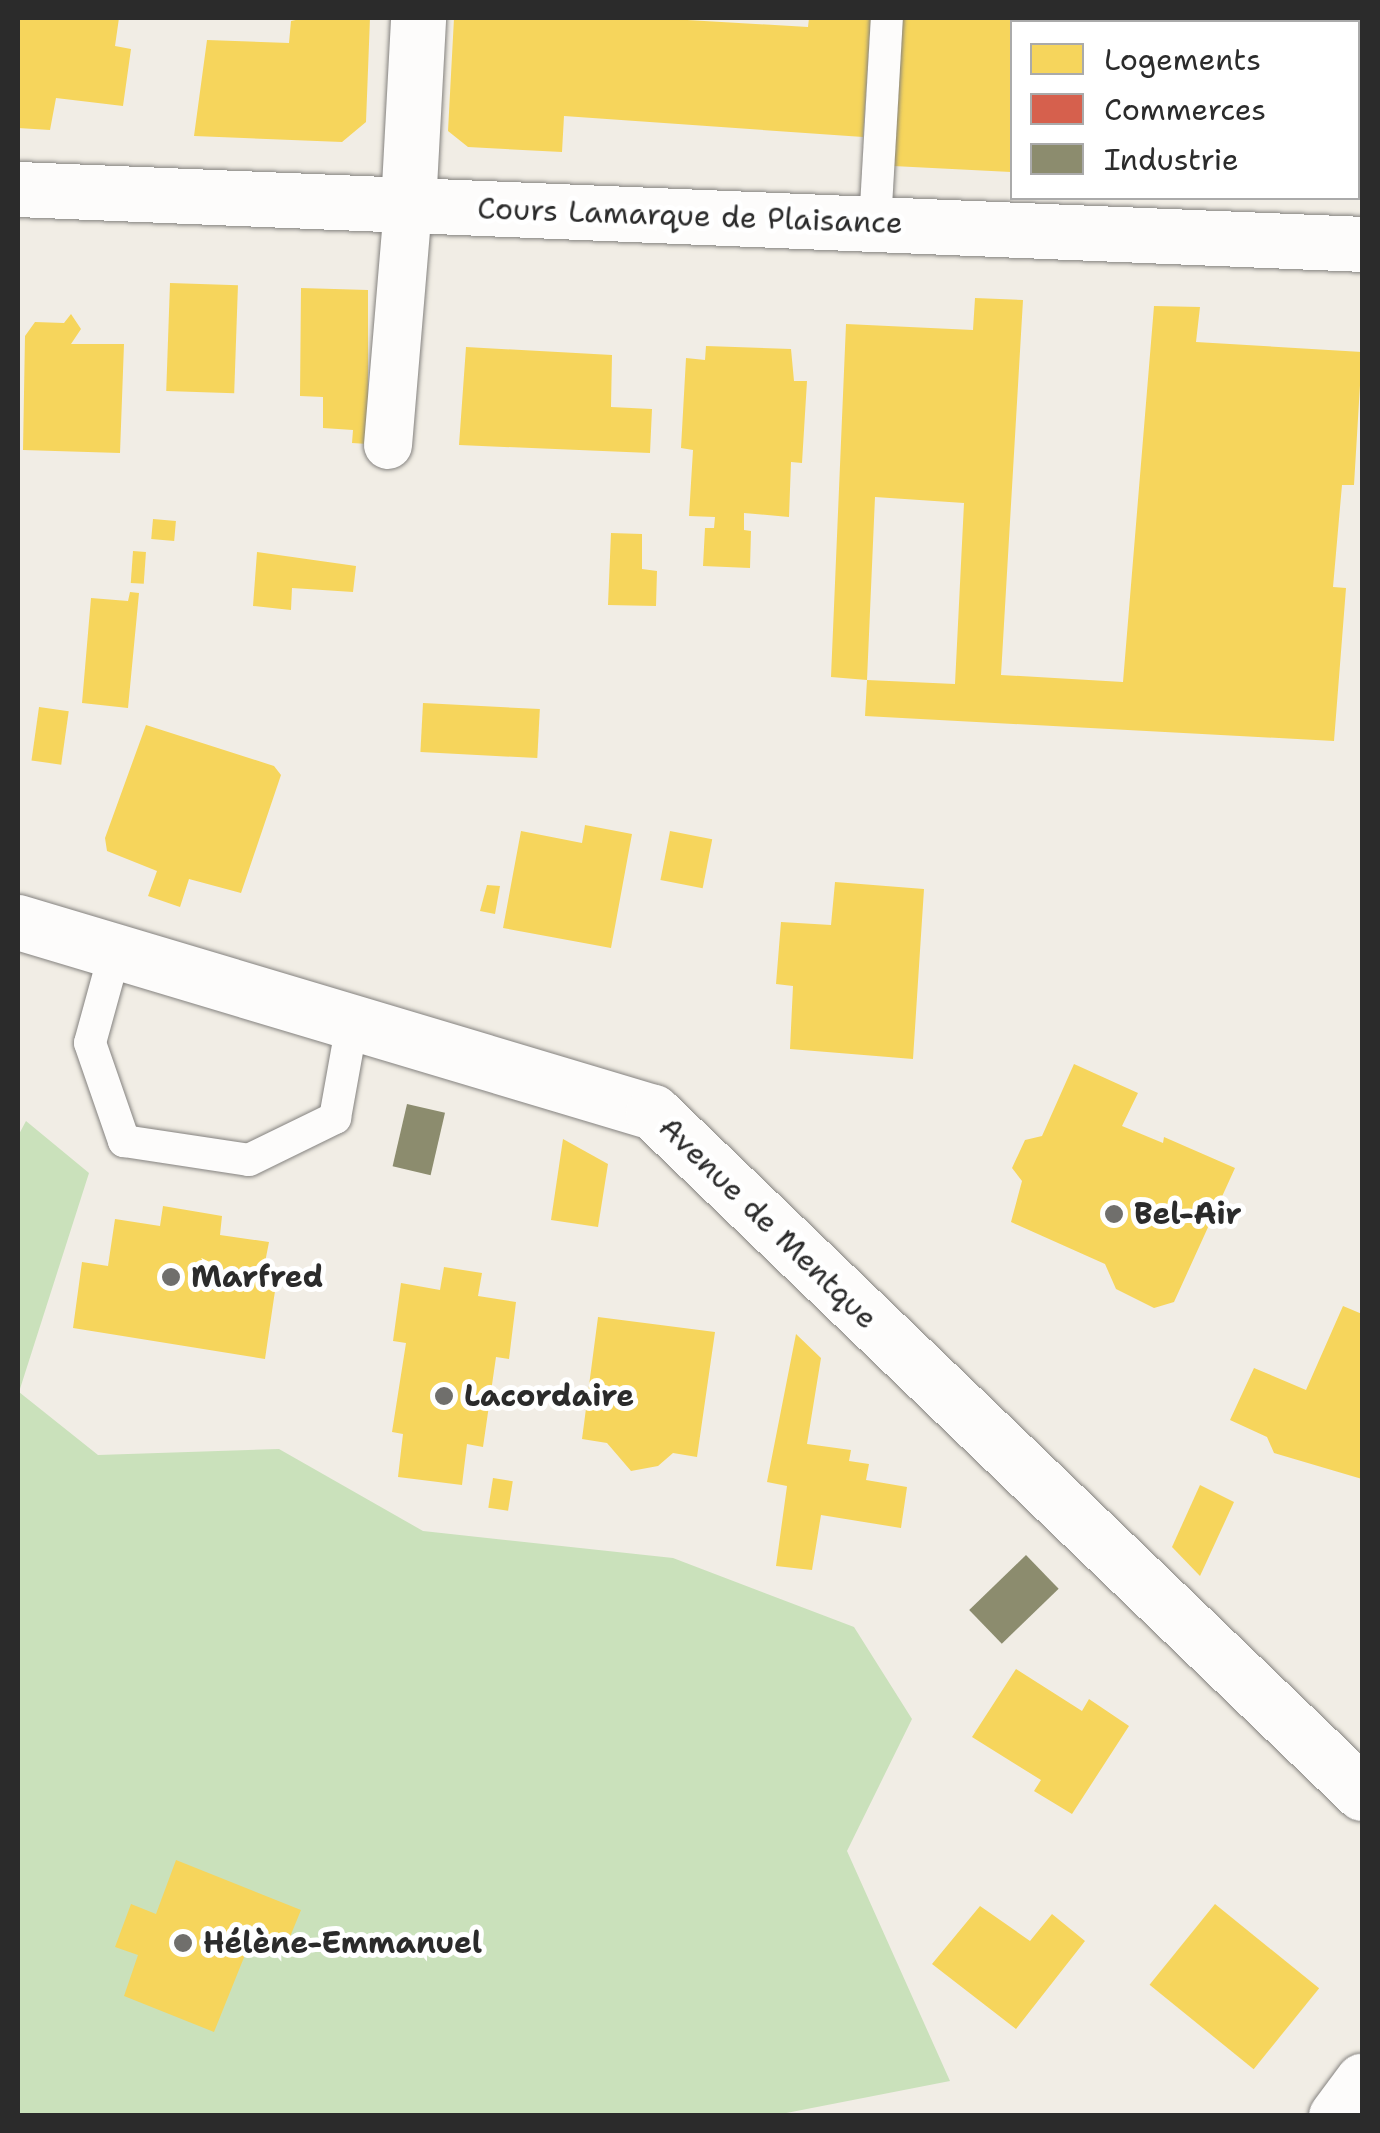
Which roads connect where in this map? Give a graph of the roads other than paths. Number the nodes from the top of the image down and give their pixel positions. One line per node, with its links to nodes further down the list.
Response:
1 (418, 18): 4 (street)
2 (887, 18): 5 (lane)
3 (18, 189): 4 (street, Cours Lamarque de Plaisance)
4 (408, 205): 5 (street, Cours Lamarque de Plaisance); 7 (street)
5 (875, 224): 6 (street, Cours Lamarque de Plaisance)
6 (1362, 244)
7 (388, 445)
8 (18, 922): 9 (street, Avenue de Mentque)
9 (114, 952): 10 (street, Avenue de Mentque); 10 (lane)
10 (353, 1018): 11 (street, Avenue de Mentque)
11 (1362, 1792)
12 (1362, 2081): 13 (street)
13 (1336, 2116)

